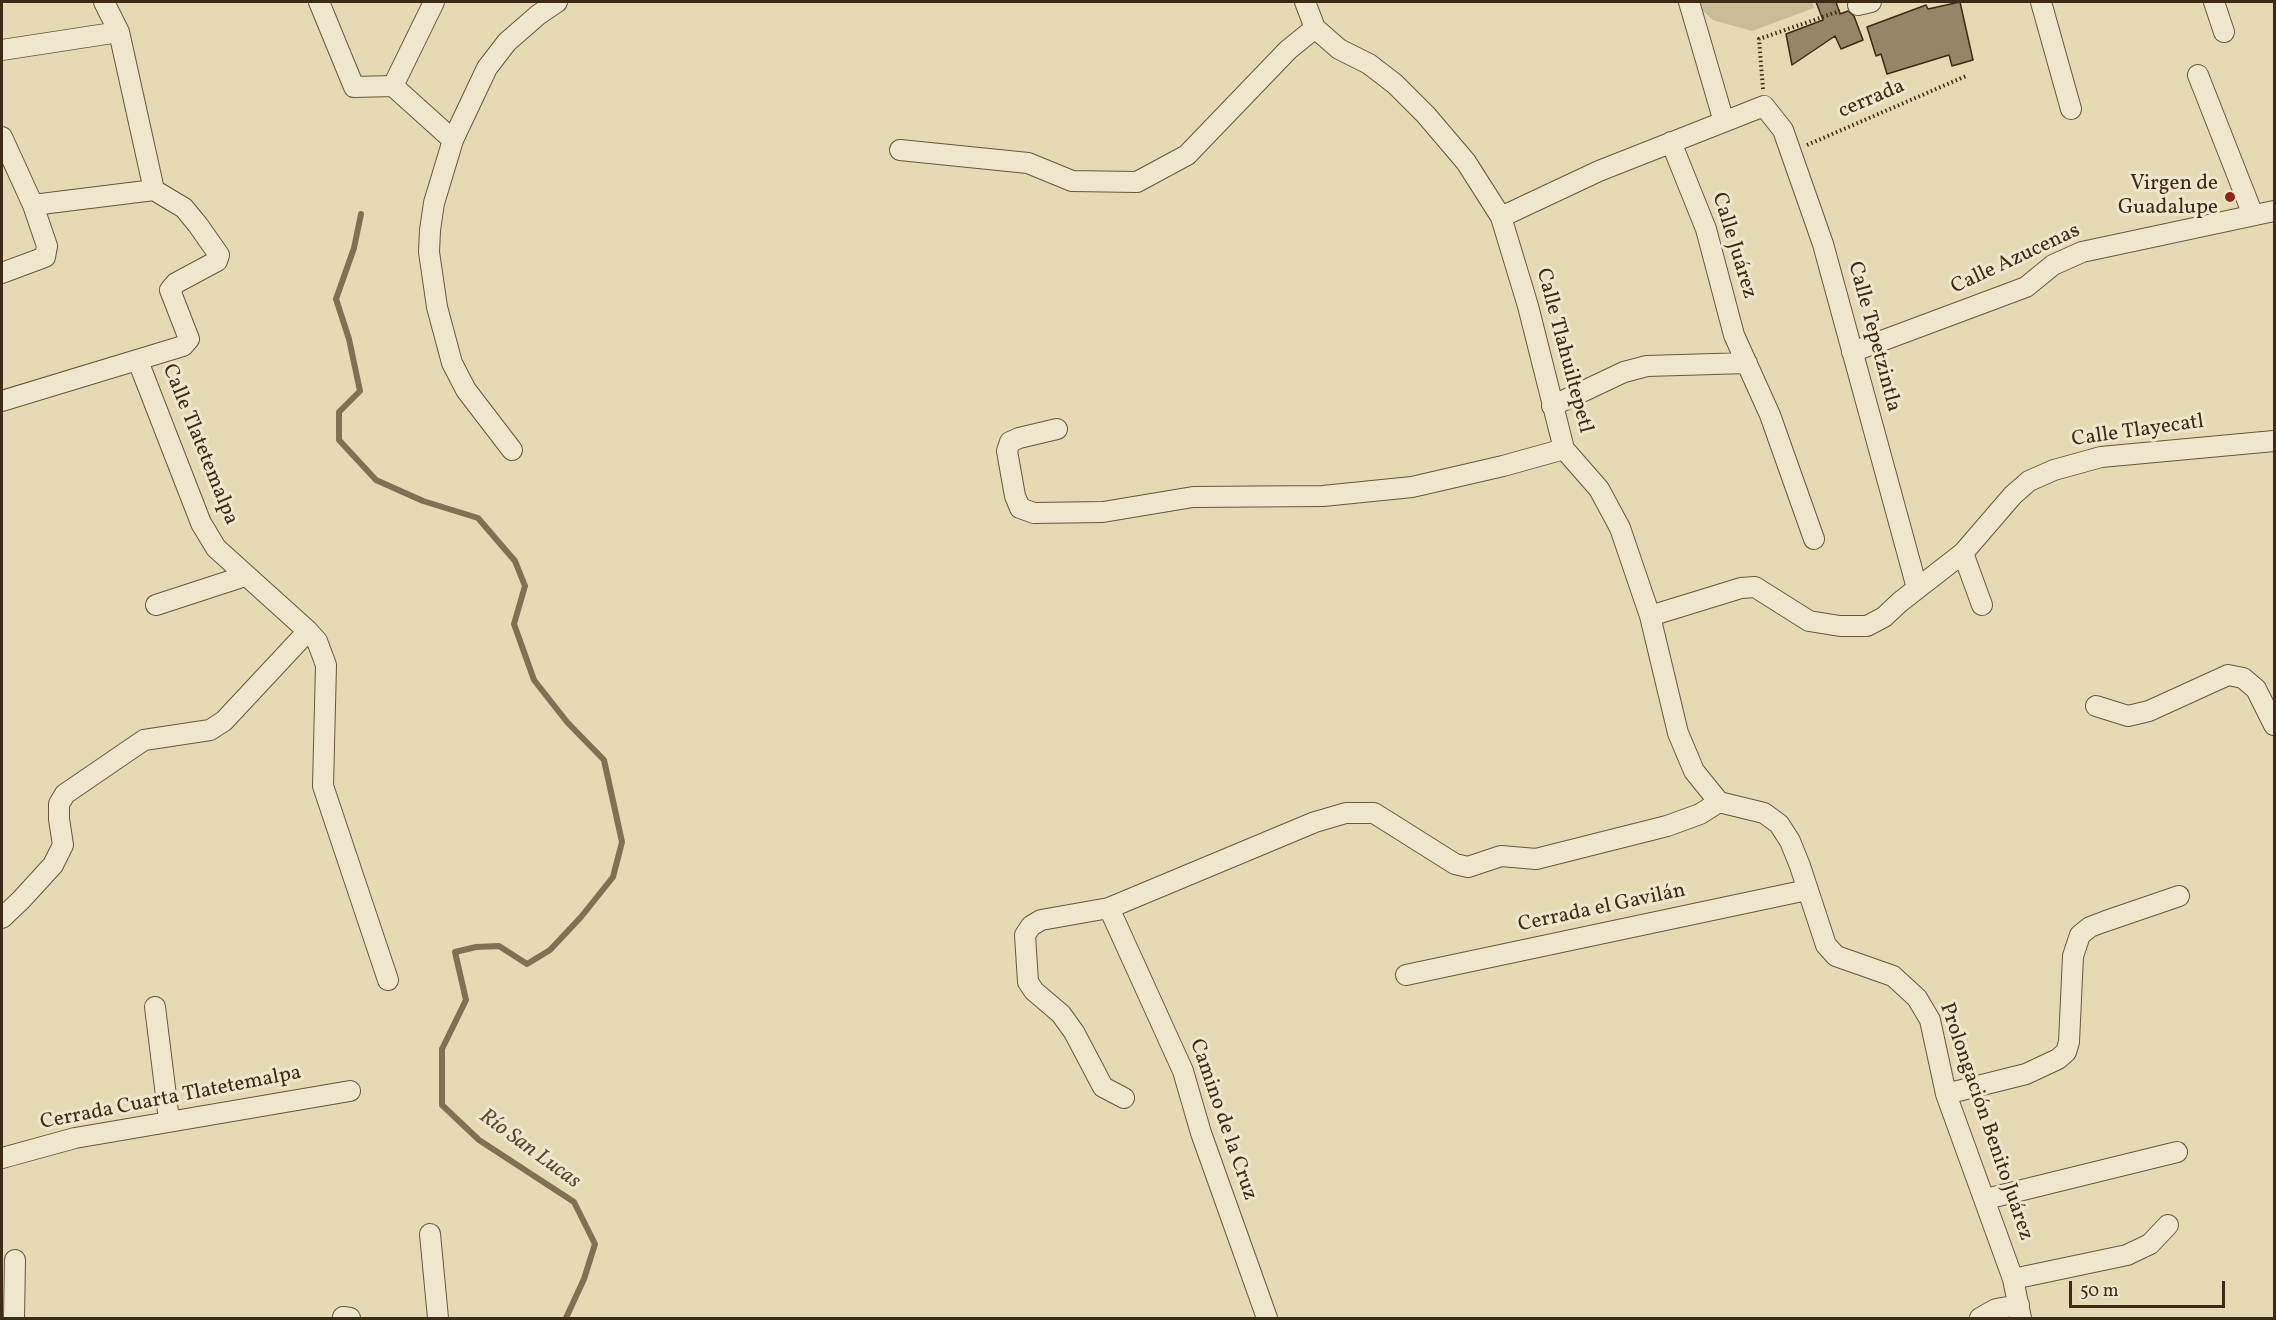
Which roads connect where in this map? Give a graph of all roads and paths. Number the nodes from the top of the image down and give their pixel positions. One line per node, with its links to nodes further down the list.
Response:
1 (104, 2): 11 (street)
2 (319, 2): 16 (street)
3 (557, 2): 21 (street)
4 (1305, 2): 10 (street, Calle Tlahuiltepetl)
5 (1689, 2): 19 (street)
6 (2041, 2): 18 (street)
7 (2214, 2): 12 (street)
8 (1865, 3): 17 (path)
9 (430, 9): 16 (street)
10 (1315, 28): 23 (street); 29 (street, Calle Tlahuiltepetl)
11 (119, 32): 13 (street); 25 (street)
12 (2224, 32)
13 (2, 50)
14 (2198, 75): 28 (street)
15 (1966, 76): 24 (path, cerrada)
16 (393, 86): 21 (street)
17 (1764, 106): 19 (street); 24 (street, Calle Tepetzintla)
18 (2071, 109)
19 (1724, 122): 22 (street)
20 (2, 137): 26 (street)
21 (453, 140): 39 (street)
22 (1671, 142): 29 (street); 33 (street, Calle Juárez)
23 (900, 150)
24 (1790, 152): 31 (street, Calle Tepetzintla)
25 (154, 190): 26 (street); 32 (street)
26 (33, 205): 30 (street)
27 (2274, 211): 28 (street, Calle Azucenas)
28 (2253, 215): 31 (street, Calle Azucenas)
29 (1501, 217): 35 (street, Calle Tlahuiltepetl)
30 (2, 273)
31 (1852, 352): 43 (street, Calle Tepetzintla)
32 (138, 361): 34 (street); 42 (street, Calle Tlatetemalpa)
33 (1747, 363): 35 (street); 40 (street, Calle Juárez)
34 (2, 401)
35 (1552, 406): 38 (street, Calle Tlahuiltepetl)
36 (1057, 429): 38 (street)
37 (2274, 441): 41 (street, Calle Tlayecatl)
38 (1564, 449): 46 (street, Calle Tlahuiltepetl)
39 (513, 450)
40 (1814, 539)
41 (1963, 553): 43 (street, Calle Tlayecatl); 45 (street)
42 (245, 576): 44 (street); 47 (street, Calle Tlatetemalpa)
43 (1917, 588): 46 (street, Calle Tlayecatl)
44 (156, 605)
45 (1983, 605)
46 (1650, 616): 50 (street, Calle Tlahuiltepetl)
47 (308, 631): 54 (street); 56 (street, Calle Tlatetemalpa)
48 (2096, 706): 49 (street)
49 (2274, 725)
50 (1719, 802): 51 (street, Prolongación Benito Juárez); 53 (street)
51 (1807, 890): 55 (street, Cerrada el Gavilán); 59 (street, Prolongación Benito Juárez)
52 (2179, 896): 59 (street)
53 (1109, 908): 60 (street); 72 (street, Camino de la Cruz)
54 (2, 918)
55 (1406, 975)
56 (388, 980)
57 (155, 1007): 61 (street)
58 (350, 1091): 61 (street, Cerrada Cuarta Tlatetemalpa)
59 (1946, 1094): 64 (street, Prolongación Benito Juárez)
60 (1124, 1098)
61 (169, 1120): 63 (street, Cerrada Cuarta Tlatetemalpa)
62 (2177, 1152): 64 (street)
63 (2, 1158)
64 (1986, 1199): 68 (street, Prolongación Benito Juárez)
65 (2168, 1225): 68 (street)
66 (430, 1233): 71 (street)
67 (15, 1260): 70 (street)
68 (2013, 1279): 69 (street, Prolongación Benito Juárez)
69 (2020, 1312): 73 (street)
70 (14, 1318)
71 (438, 1318)
72 (1267, 1318)
73 (1980, 1318)

